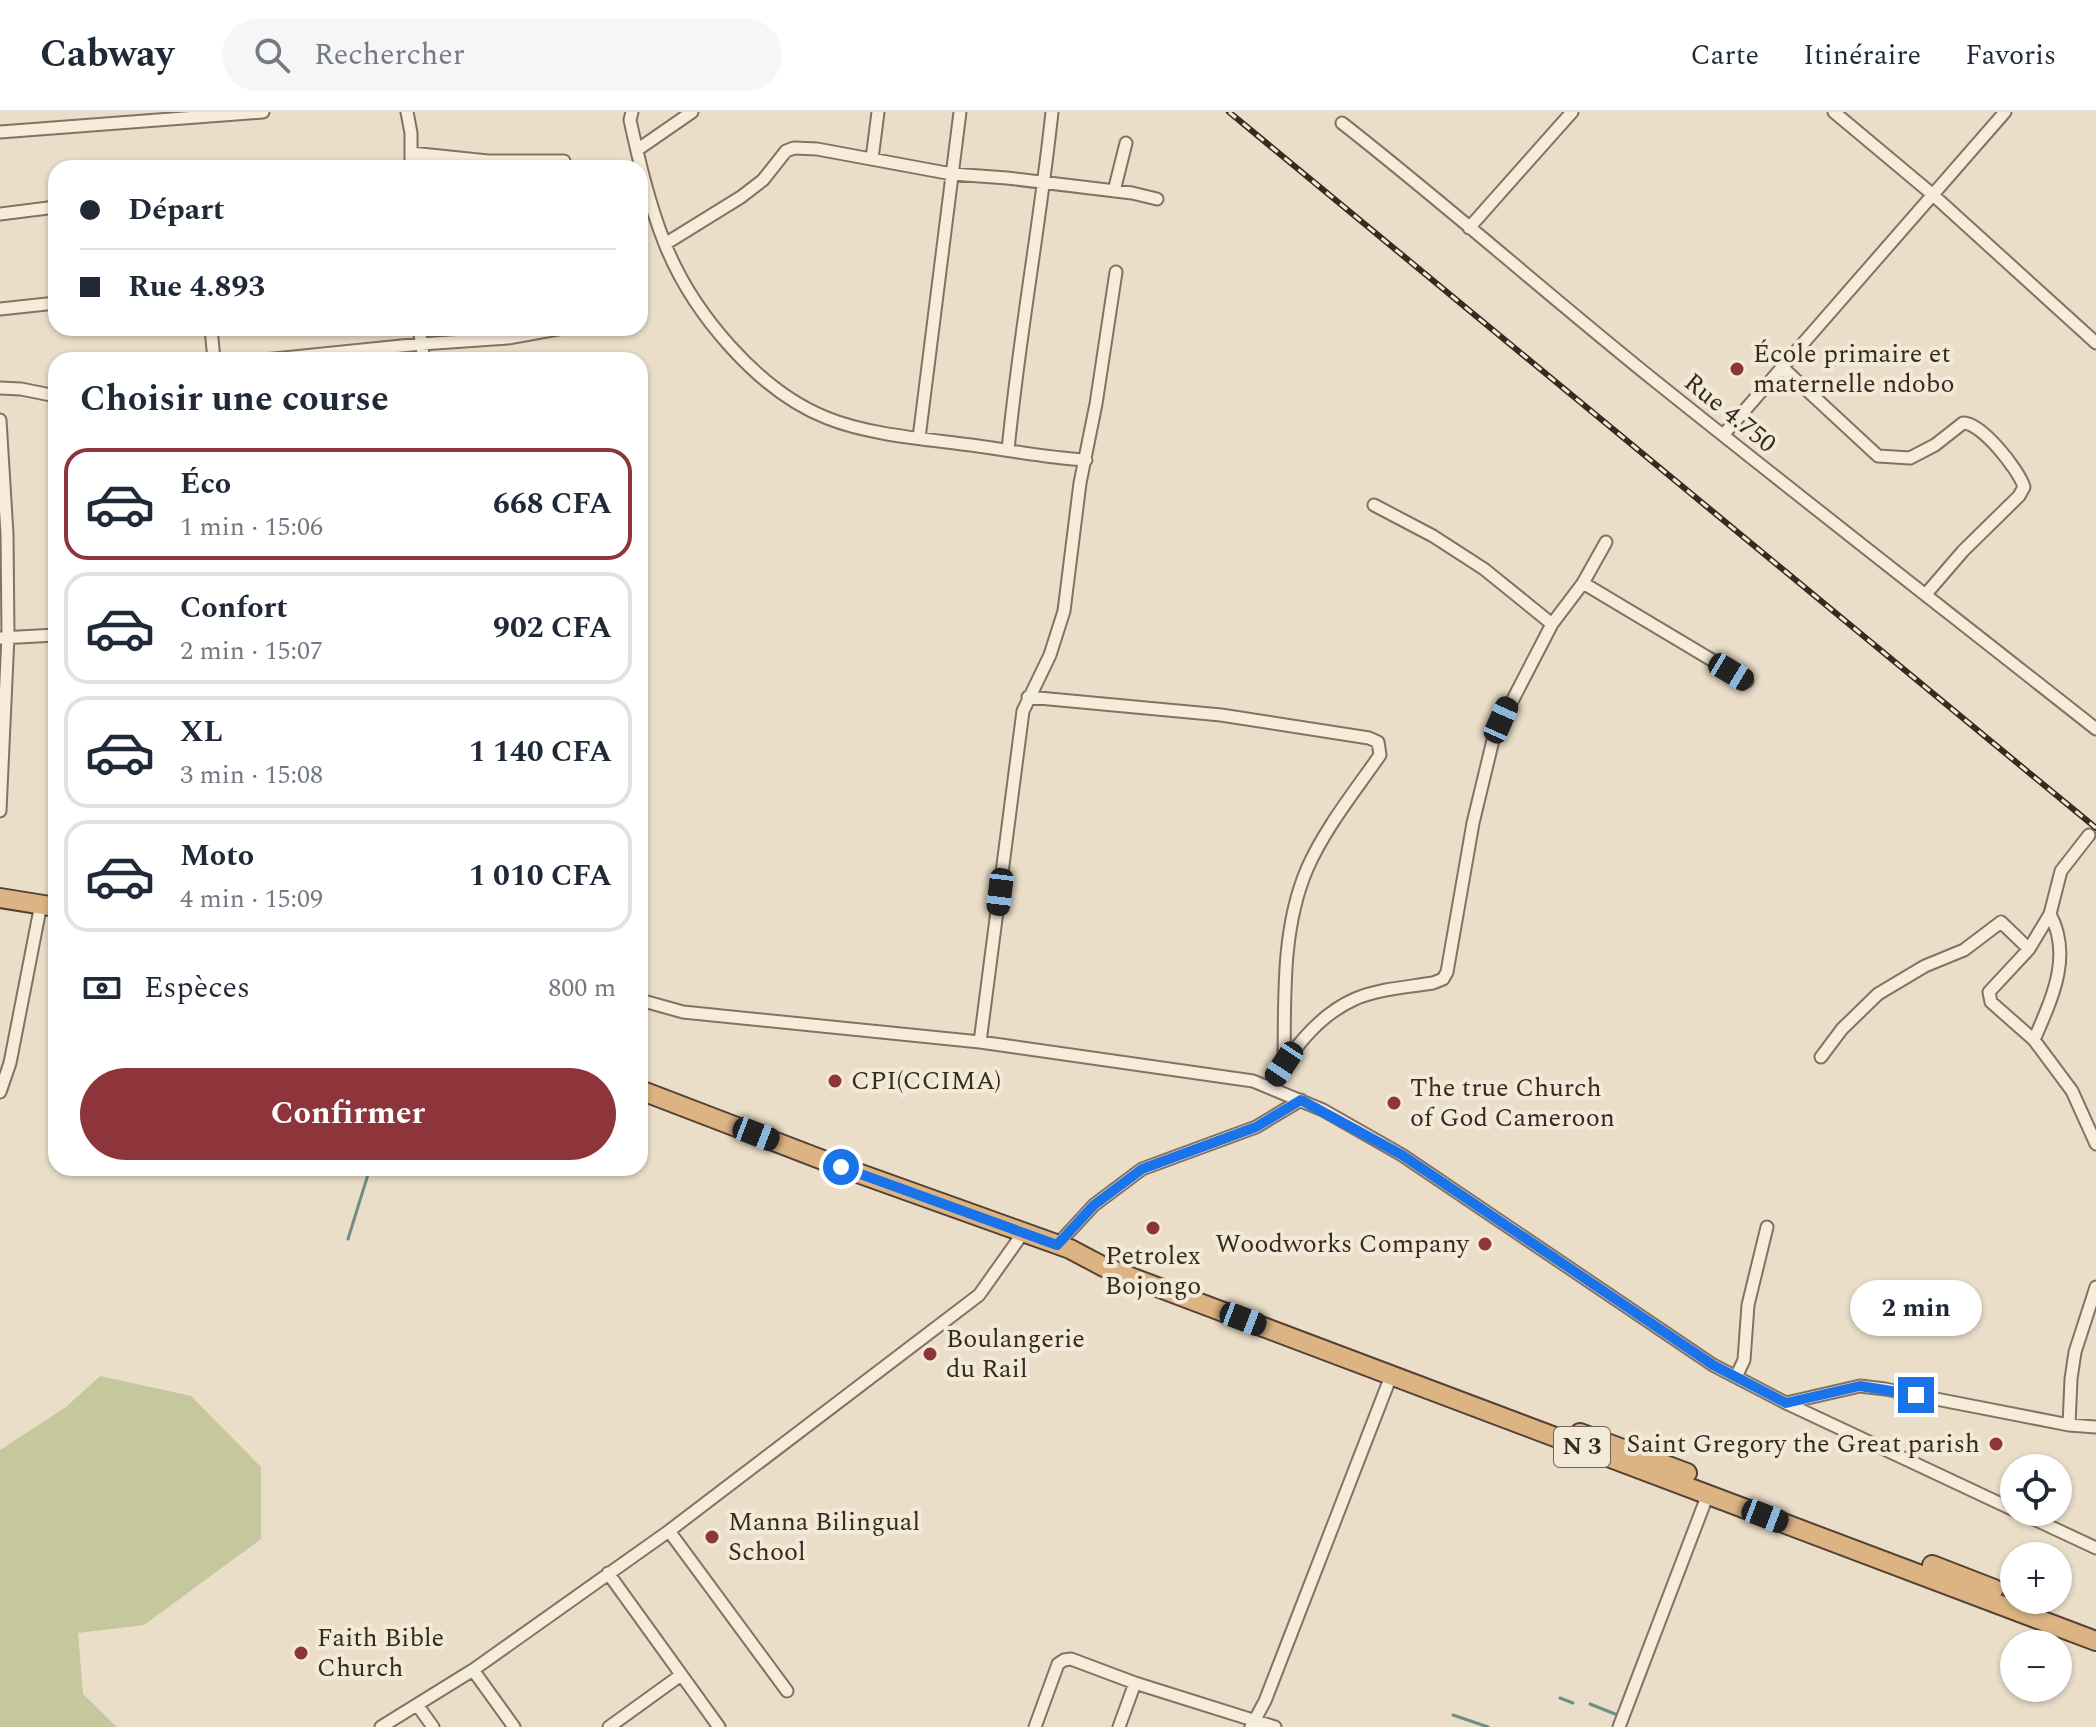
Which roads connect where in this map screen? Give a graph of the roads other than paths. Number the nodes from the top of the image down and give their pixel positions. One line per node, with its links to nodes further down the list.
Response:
1 (263, 112): 11 (street)
2 (407, 112): 16 (street)
3 (632, 112): 15 (street)
4 (692, 112): 15 (street)
5 (878, 112): 17 (street)
6 (960, 112): 21 (street)
7 (1052, 112): 22 (street)
8 (1572, 112): 29 (street)
9 (1834, 112): 25 (street)
10 (2005, 112): 25 (street)
11 (190, 116): 13 (street)
12 (1342, 123): 29 (street, Rue 4.750)
13 (0, 132)
14 (1126, 143): 24 (street)
15 (637, 150): 20 (street)
16 (411, 153): 18 (street); 19 (street)
17 (872, 159): 21 (street); 30 (street)
18 (411, 160)
19 (478, 160)
20 (640, 160)
21 (952, 174): 22 (street); 45 (street)
22 (1044, 183): 24 (street); 46 (street)
23 (648, 187): 30 (street)
24 (1114, 191): 26 (street)
25 (1932, 194): 36 (street); 40 (street)
26 (1157, 199)
27 (48, 208): 28 (street)
28 (0, 214)
29 (1469, 228): 44 (street, Rue 4.750)
30 (665, 244): 45 (street)
31 (1116, 272): 47 (street)
32 (48, 304): 33 (street)
33 (0, 309)
34 (420, 336): 37 (street)
35 (519, 336): 37 (street)
36 (2096, 343)
37 (421, 344): 38 (street); 39 (street)
38 (342, 352)
39 (422, 352)
40 (1783, 368): 44 (street); 51 (street)
41 (0, 388): 42 (street)
42 (48, 394)
43 (0, 420): 54 (street)
44 (1724, 434): 51 (street, Rue 4.750)
45 (919, 438): 46 (street)
46 (1008, 450): 47 (street)
47 (1086, 460): 56 (street)
48 (1374, 505): 52 (street)
49 (1606, 542): 50 (street)
50 (1583, 583): 52 (street); 55 (street)
51 (1926, 594): 57 (street, Rue 4.750)
52 (1552, 624): 68 (street)
53 (48, 635): 54 (street)
54 (4, 637): 58 (street)
55 (1747, 681)
56 (1028, 697): 66 (street); 68 (street)
57 (2096, 729)
58 (0, 811)
59 (2089, 835): 62 (street)
60 (0, 898): 61 (highway)
61 (48, 906): 70 (street)
62 (2050, 914): 63 (street); 65 (street)
63 (2029, 949): 65 (street); 67 (street)
64 (648, 1002): 66 (street)
65 (2034, 1040): 73 (street)
66 (980, 1042): 69 (street)
67 (1821, 1057)
68 (1284, 1064): 69 (street)
69 (1269, 1086): 72 (street)
70 (0, 1092)
71 (648, 1093): 75 (highway)
72 (1301, 1100): 76 (street); 79 (street)
73 (2096, 1144)
74 (1767, 1227): 79 (street)
75 (1023, 1233): 76 (highway, N 3); 87 (street)
76 (1063, 1247): 78 (highway, N 3); 80 (highway, N 3)
77 (2096, 1287): 82 (street)
78 (1391, 1376): 80 (highway, N 3); 100 (street)
79 (1736, 1377): 81 (street)
80 (1482, 1403): 84 (highway, N 3); 89 (highway, N 3)
81 (1786, 1403): 82 (street); 85 (street)
82 (2069, 1425): 83 (street)
83 (2096, 1427)
84 (1708, 1494): 89 (highway, N 3); 109 (street)
85 (2000, 1503)
86 (2049, 1526): 88 (street)
87 (669, 1531): 90 (street); 98 (street)
88 (2096, 1548)
89 (1884, 1554): 91 (highway, N 3); 94 (highway, N 3)
90 (608, 1573): 95 (street); 96 (street)
91 (2000, 1592)
92 (2060, 1614): 93 (highway)
93 (2096, 1628)
94 (2096, 1641)
95 (473, 1670): 99 (street); 103 (street)
96 (681, 1675): 104 (street); 105 (street)
97 (1135, 1683): 100 (street); 106 (street); 107 (street)
98 (787, 1691)
99 (418, 1706): 101 (street); 102 (street)
100 (1253, 1724): 108 (street)
101 (381, 1727)
102 (433, 1727)
103 (514, 1727)
104 (609, 1727)
105 (719, 1727)
106 (1035, 1727)
107 (1119, 1727)
108 (1275, 1727)
109 (1619, 1727)

